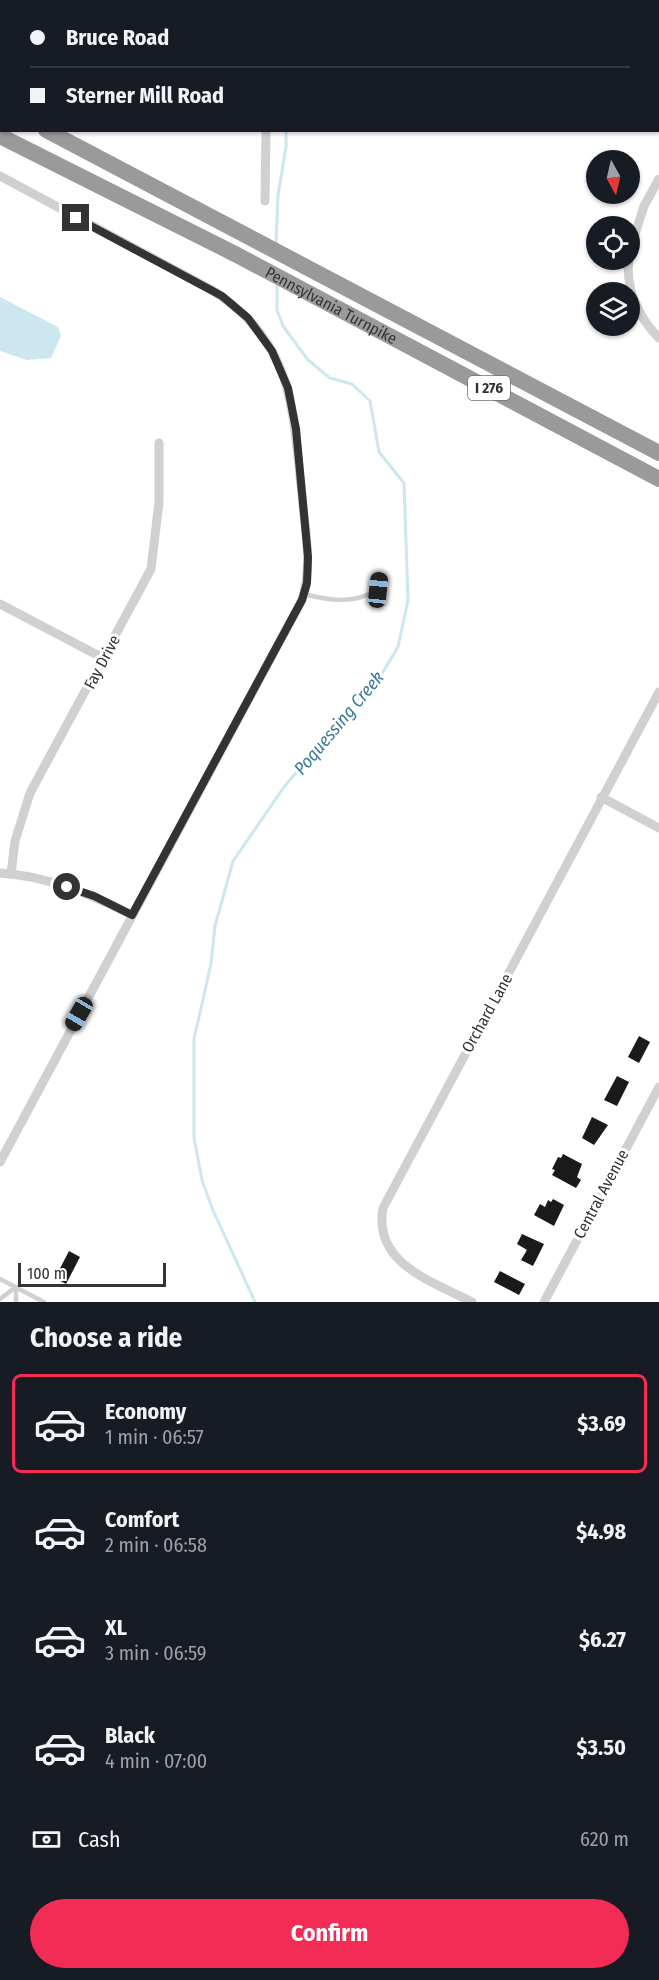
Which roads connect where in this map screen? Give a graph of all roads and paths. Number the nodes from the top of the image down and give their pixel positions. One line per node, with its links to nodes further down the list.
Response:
1 (50, 132): 11 (highway, Pennsylvania Turnpike / I 276)
2 (266, 132): 6 (street)
3 (0, 136): 12 (highway, Pennsylvania Turnpike / I 276)
4 (0, 176): 14 (street)
5 (659, 179): 7 (street)
6 (265, 201)
7 (640, 219)
8 (630, 270): 9 (street)
9 (659, 338)
10 (159, 442): 16 (street, Fay Drive)
11 (659, 453)
12 (659, 479)
13 (380, 576): 14 (lane)
14 (304, 594): 22 (street)
15 (0, 604): 16 (street)
16 (103, 658): 21 (street, Fay Drive)
17 (659, 692): 18 (street, Orchard Lane)
18 (602, 797): 19 (street); 30 (street, Orchard Lane)
19 (659, 828)
20 (0, 873): 21 (street)
21 (11, 874): 22 (street)
22 (132, 915): 24 (street)
23 (659, 1087): 31 (street, Central Avenue)
24 (0, 1162)
25 (0, 1279): 26 (lane)
26 (16, 1287): 27 (lane); 28 (lane); 29 (lane)
27 (0, 1299)
28 (16, 1302)
29 (44, 1302)
30 (472, 1302)
31 (544, 1302)

